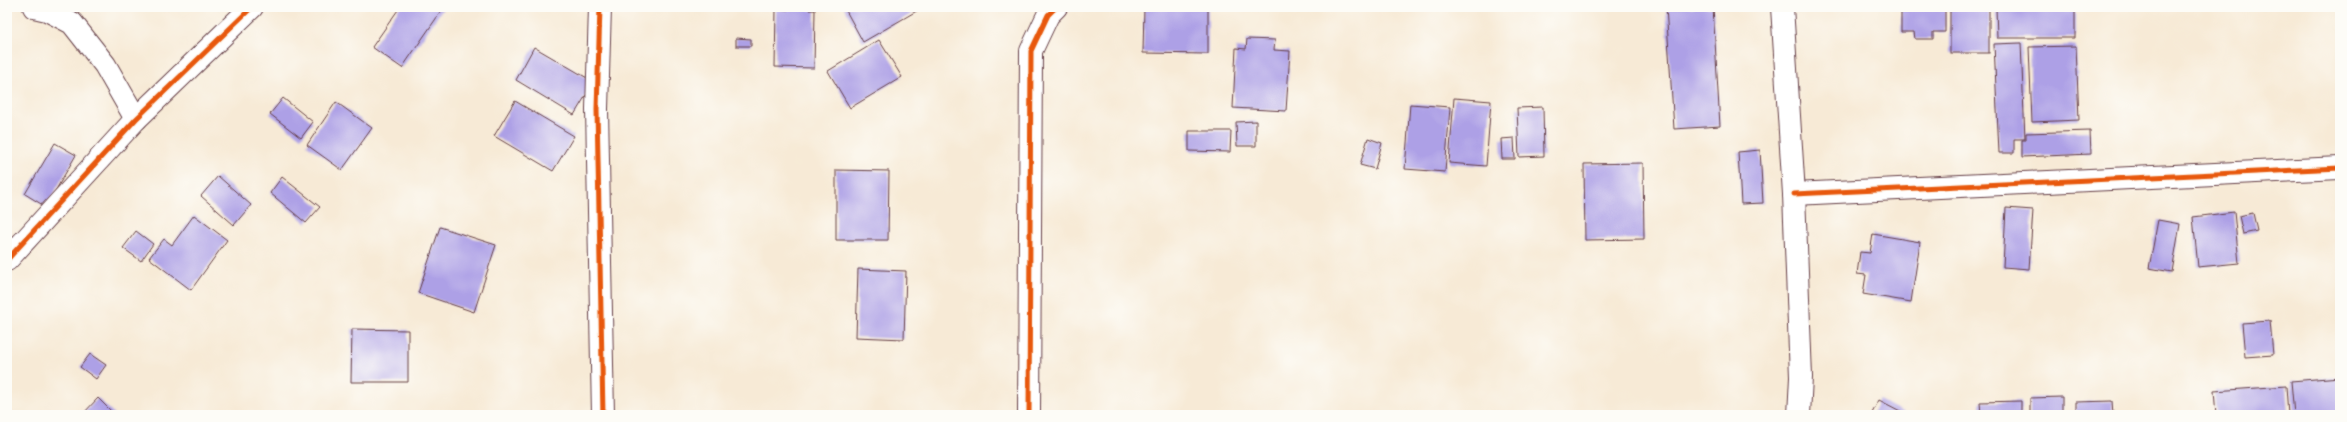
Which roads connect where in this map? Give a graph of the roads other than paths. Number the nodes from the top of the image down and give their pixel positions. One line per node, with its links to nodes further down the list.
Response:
1 (34, 7): 6 (street)
2 (252, 7): 6 (street)
3 (600, 7): 10 (street)
4 (1056, 7): 11 (street)
5 (1782, 7): 8 (street)
6 (136, 119): 9 (street)
7 (2340, 168): 8 (street)
8 (1794, 194): 12 (street)
9 (7, 260)
10 (603, 415)
11 (1029, 415)
12 (1799, 415)

